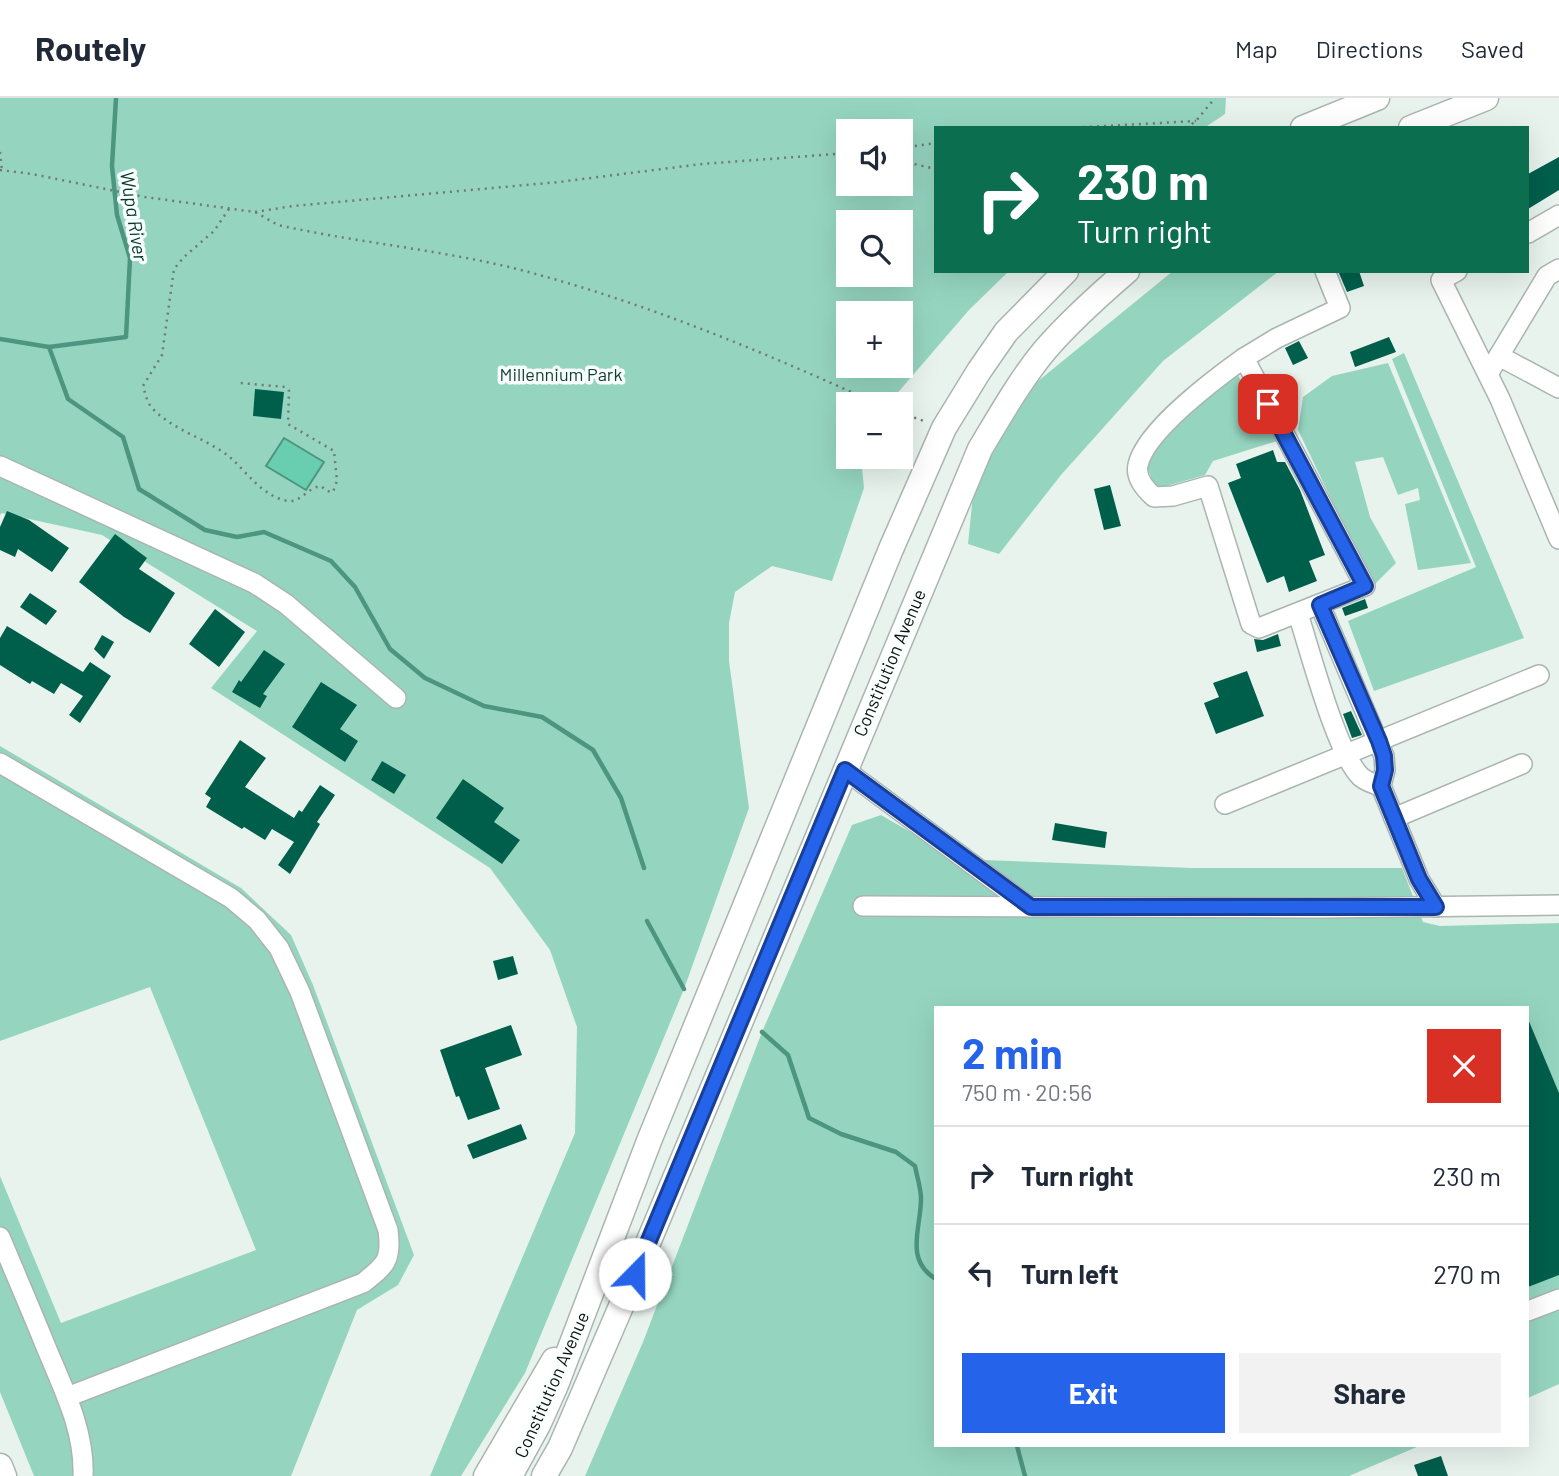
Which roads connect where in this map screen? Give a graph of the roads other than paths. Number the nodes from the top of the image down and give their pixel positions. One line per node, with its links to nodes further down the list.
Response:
1 (1377, 98): 3 (main road)
2 (1486, 98): 4 (main road)
3 (1308, 126)
4 (1417, 126)
5 (1559, 215): 6 (street)
6 (1529, 232)
7 (1559, 269): 12 (street)
8 (1064, 273): 37 (main road, Constitution Avenue)
9 (1125, 273): 26 (main road, Constitution Avenue)
10 (1326, 273): 13 (street)
11 (1453, 273): 14 (street)
12 (1499, 356): 14 (street); 15 (street)
13 (1244, 358): 18 (street); 19 (street)
14 (1488, 374): 17 (street)
15 (1559, 388)
16 (0, 466): 21 (street)
17 (1559, 539)
18 (1320, 605): 19 (street); 22 (street)
19 (1298, 614): 23 (street)
20 (1539, 675): 22 (street)
21 (396, 698)
22 (1379, 741): 23 (street); 27 (street)
23 (1346, 754): 27 (street); 28 (street)
24 (0, 763): 38 (street)
25 (1522, 764): 29 (street)
26 (845, 770): 32 (street); 44 (main road, Constitution Avenue)
27 (1381, 786): 29 (street)
28 (1225, 804)
29 (1394, 818): 33 (street)
30 (1559, 905): 33 (street)
31 (863, 906): 32 (street)
32 (1031, 907): 33 (street)
33 (1436, 907)
34 (0, 1237): 38 (street)
35 (1559, 1299): 36 (street)
36 (1529, 1311)
37 (581, 1322): 42 (main road); 43 (main road, Constitution Avenue)
38 (67, 1397): 41 (street)
39 (0, 1466): 40 (main road)
40 (4, 1476)
41 (83, 1476)
42 (486, 1476)
43 (510, 1476)
44 (544, 1476)

